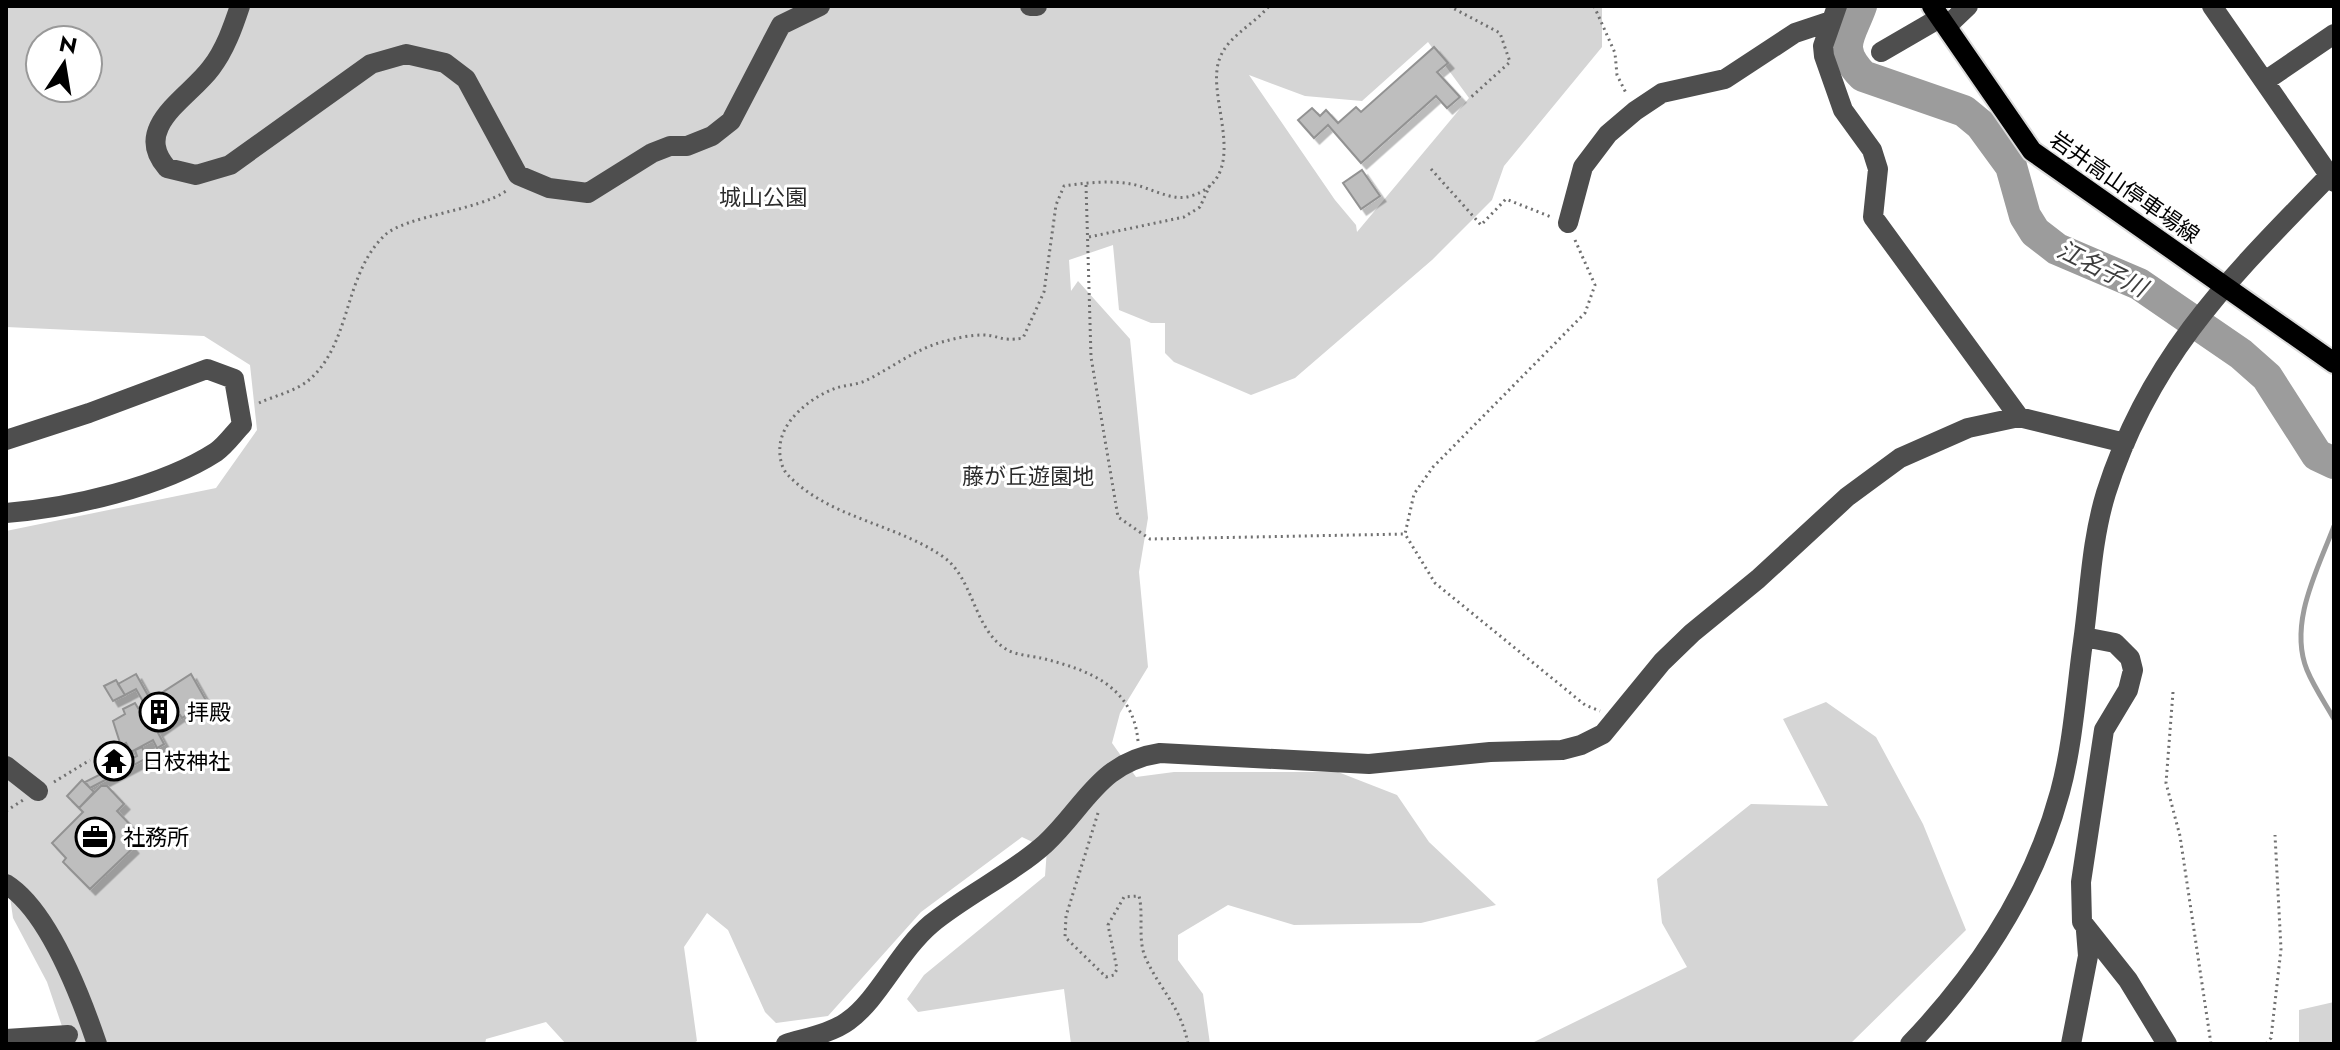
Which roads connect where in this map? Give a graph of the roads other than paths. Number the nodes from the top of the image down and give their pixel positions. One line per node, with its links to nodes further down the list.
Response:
1 (240, 6): 2 (street)
2 (820, 6)
3 (1030, 6): 4 (street)
4 (1037, 6)
5 (1968, 6): 8 (street)
6 (2212, 6): 11 (street)
7 (1834, 13): 13 (street); 16 (street)
8 (1939, 16): 10 (street); 14 (main road, 岩井高山停車場線)
9 (2334, 34): 11 (street)
10 (1881, 52)
11 (2265, 81): 12 (street)
12 (2332, 179): 14 (street)
13 (1568, 223)
14 (2223, 286): 15 (main road, 岩井高山停車場線); 18 (street)
15 (2334, 363)
16 (2019, 417): 18 (street); 28 (street)
17 (6, 440): 19 (street)
18 (2125, 443): 20 (street)
19 (6, 513)
20 (2084, 637): 24 (street); 29 (street)
21 (6, 766): 22 (street)
22 (38, 791)
23 (6, 884): 27 (street)
24 (2086, 931): 30 (street); 31 (street)
25 (68, 1035): 26 (street)
26 (6, 1039)
27 (97, 1044)
28 (786, 1044)
29 (1910, 1044)
30 (2071, 1044)
31 (2167, 1044)

